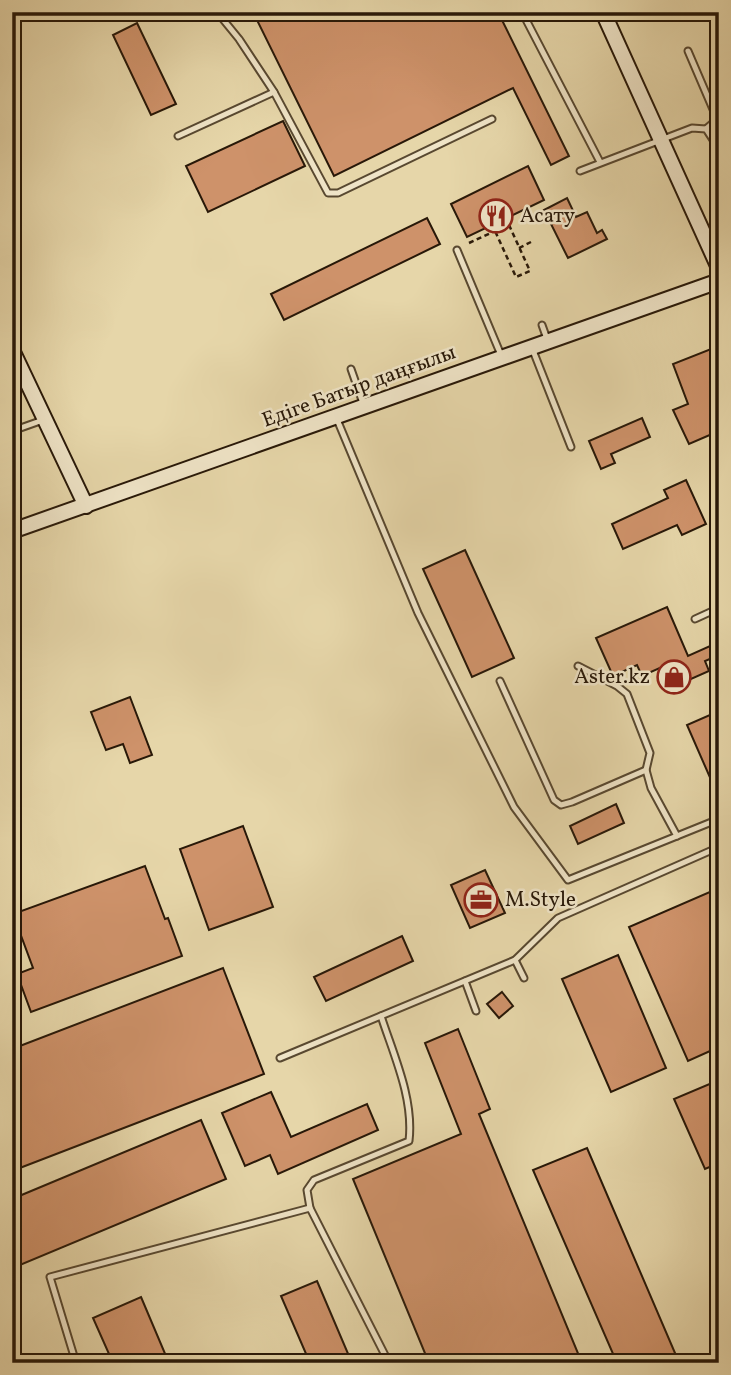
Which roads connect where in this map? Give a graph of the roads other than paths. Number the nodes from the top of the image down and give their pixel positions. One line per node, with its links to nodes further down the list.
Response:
1 (217, 12): 5 (lane)
2 (522, 12): 11 (lane)
3 (603, 12): 9 (main road)
4 (688, 51): 7 (lane)
5 (274, 92): 6 (lane); 8 (lane)
6 (492, 119)
7 (706, 129): 9 (lane); 10 (lane)
8 (178, 136)
9 (660, 138): 11 (lane); 14 (main road)
10 (719, 149)
11 (600, 162): 12 (lane)
12 (580, 171)
13 (457, 250): 20 (lane)
14 (719, 268)
15 (719, 281): 17 (main road, Едіге Батыр даңғылы)
16 (542, 325): 17 (lane)
17 (548, 342): 18 (main road, Едіге Батыр даңғылы)
18 (532, 348): 20 (main road, Едіге Батыр даңғылы); 26 (lane)
19 (12, 350): 24 (main road)
20 (503, 358): 22 (main road, Едіге Батыр даңғылы)
21 (351, 369): 22 (lane)
22 (365, 407): 23 (main road, Едіге Батыр даңғылы)
23 (336, 417): 27 (main road, Едіге Батыр даңғылы); 35 (lane)
24 (46, 419): 25 (lane); 27 (main road)
25 (12, 431)
26 (571, 447)
27 (86, 506): 28 (main road, Едіге Батыр даңғылы)
28 (12, 531)
29 (719, 608): 30 (lane)
30 (695, 619)
31 (578, 666): 33 (lane)
32 (500, 681): 33 (lane)
33 (646, 770): 35 (lane)
34 (719, 819): 35 (lane)
35 (677, 836)
36 (719, 848): 37 (lane)
37 (515, 960): 38 (lane); 39 (lane)
38 (524, 978)
39 (465, 981): 40 (lane); 41 (lane)
40 (476, 1011)
41 (381, 1016): 42 (lane); 43 (lane)
42 (280, 1058)
43 (310, 1208): 44 (lane); 45 (lane)
44 (76, 1363)
45 (388, 1363)

